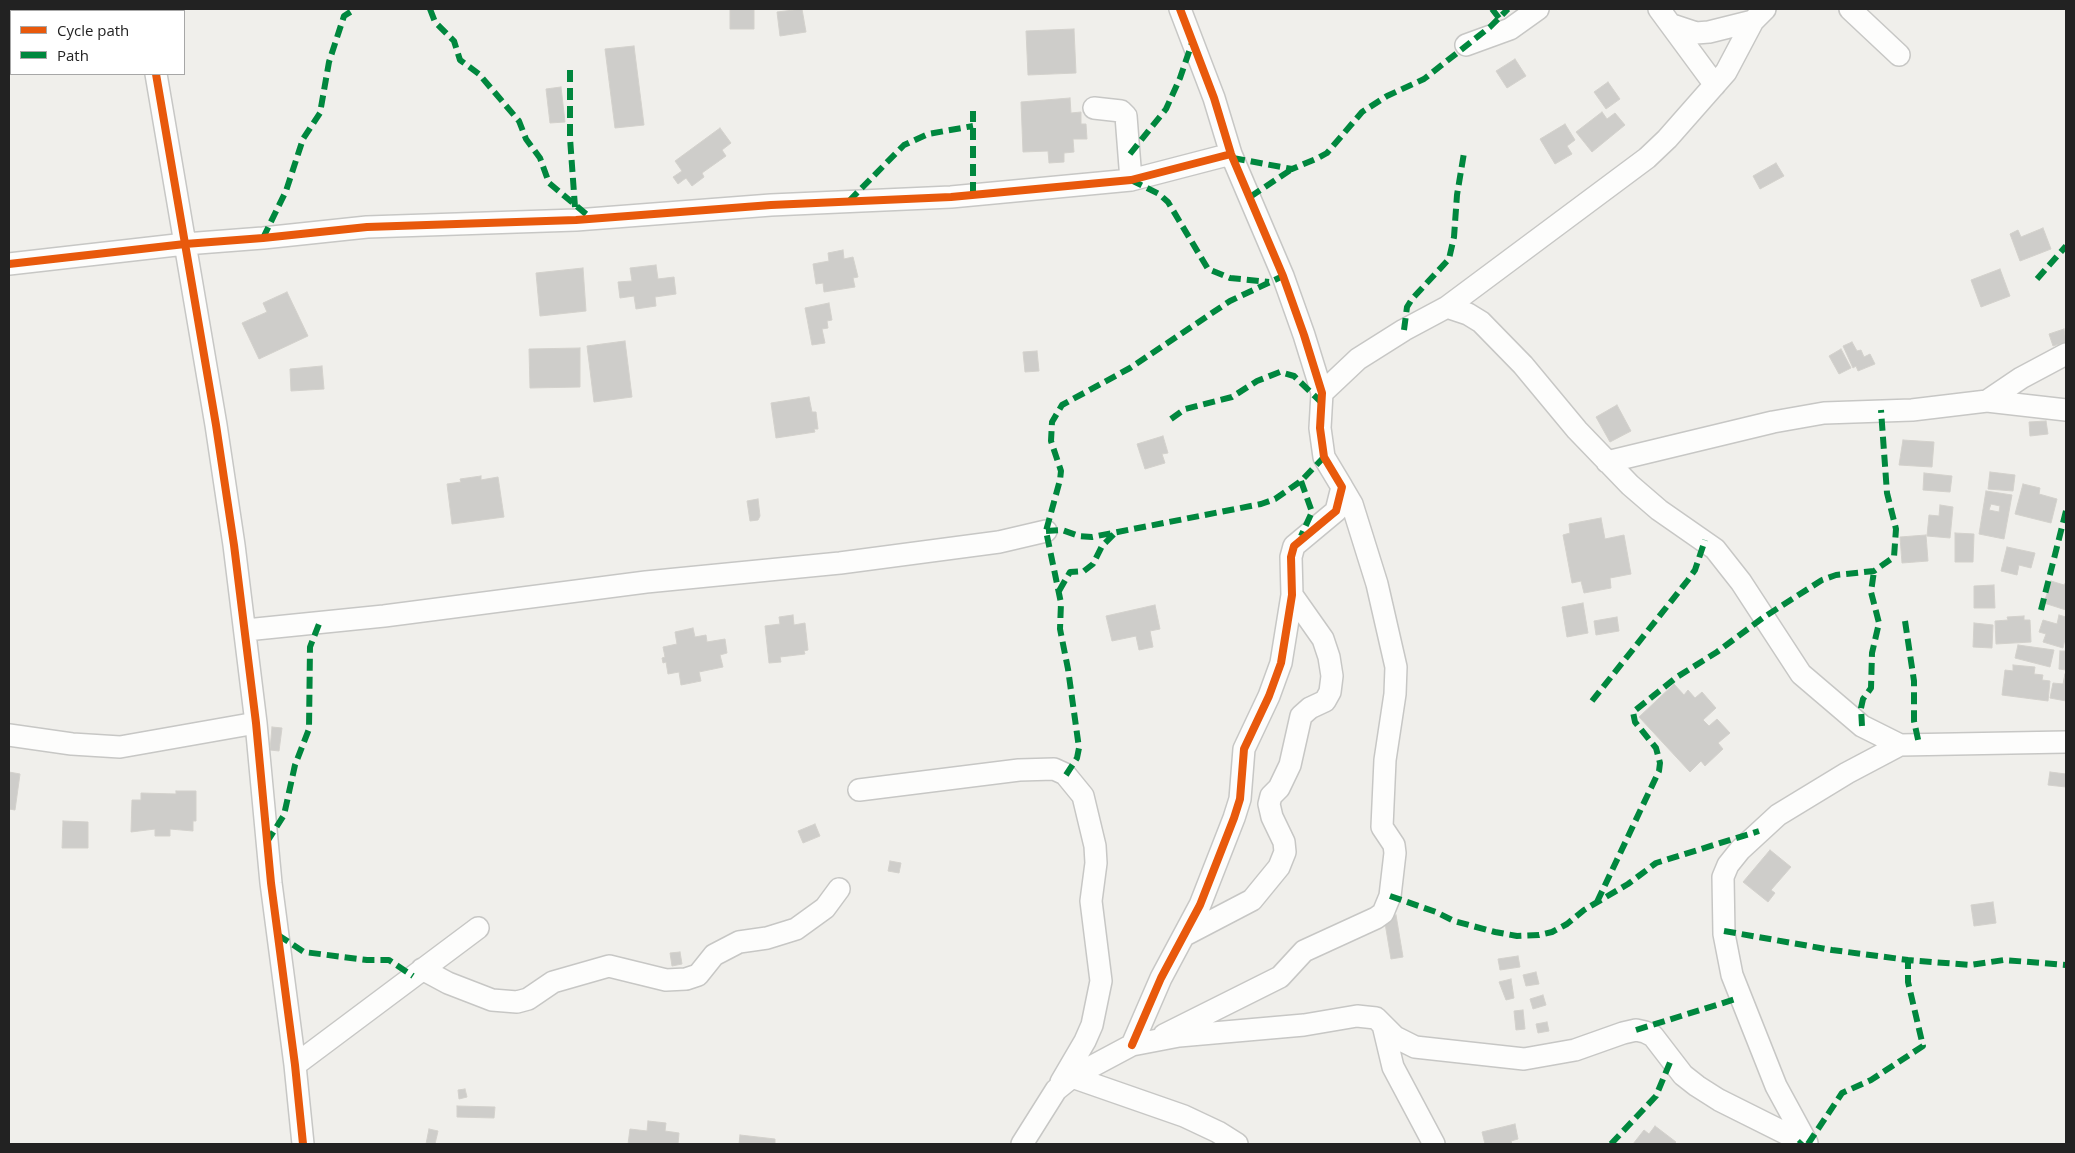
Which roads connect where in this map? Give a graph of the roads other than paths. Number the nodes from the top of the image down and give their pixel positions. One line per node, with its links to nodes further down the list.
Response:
1 (1180, 9): 11 (street)
2 (1538, 9): 6 (street)
3 (1850, 9): 7 (street)
4 (1759, 15): 5 (street); 9 (street)
5 (1665, 17): 9 (street)
6 (1466, 46)
7 (1899, 55)
8 (156, 75): 13 (street)
9 (1715, 85): 15 (street)
10 (1094, 108): 12 (street)
11 (1231, 154): 12 (street); 17 (street)
12 (1131, 180): 13 (street)
13 (185, 244): 14 (street); 24 (street)
14 (9, 264)
15 (1447, 307): 17 (street); 20 (street)
16 (2066, 354): 18 (street)
17 (1322, 394): 21 (street)
18 (1987, 401): 19 (street); 20 (street)
19 (2066, 410)
20 (1607, 462): 28 (street)
21 (1342, 487): 23 (street); 35 (street)
22 (1046, 531): 24 (street)
23 (1292, 595): 32 (street); 32 (street)
24 (246, 630): 25 (street)
25 (256, 723): 26 (street); 37 (street)
26 (9, 735)
27 (2066, 742): 28 (street)
28 (1900, 745): 43 (street)
29 (859, 790): 38 (street)
30 (838, 889): 33 (street)
31 (478, 928): 33 (street)
32 (1184, 935): 36 (street)
33 (422, 969): 37 (street)
34 (1383, 1025): 35 (street); 42 (street); 43 (street)
35 (1154, 1040): 36 (street)
36 (1132, 1045): 38 (street)
37 (295, 1065): 39 (street)
38 (1064, 1084): 40 (street); 41 (street)
39 (303, 1144)
40 (1022, 1144)
41 (1236, 1144)
42 (1434, 1144)
43 (1807, 1144)

